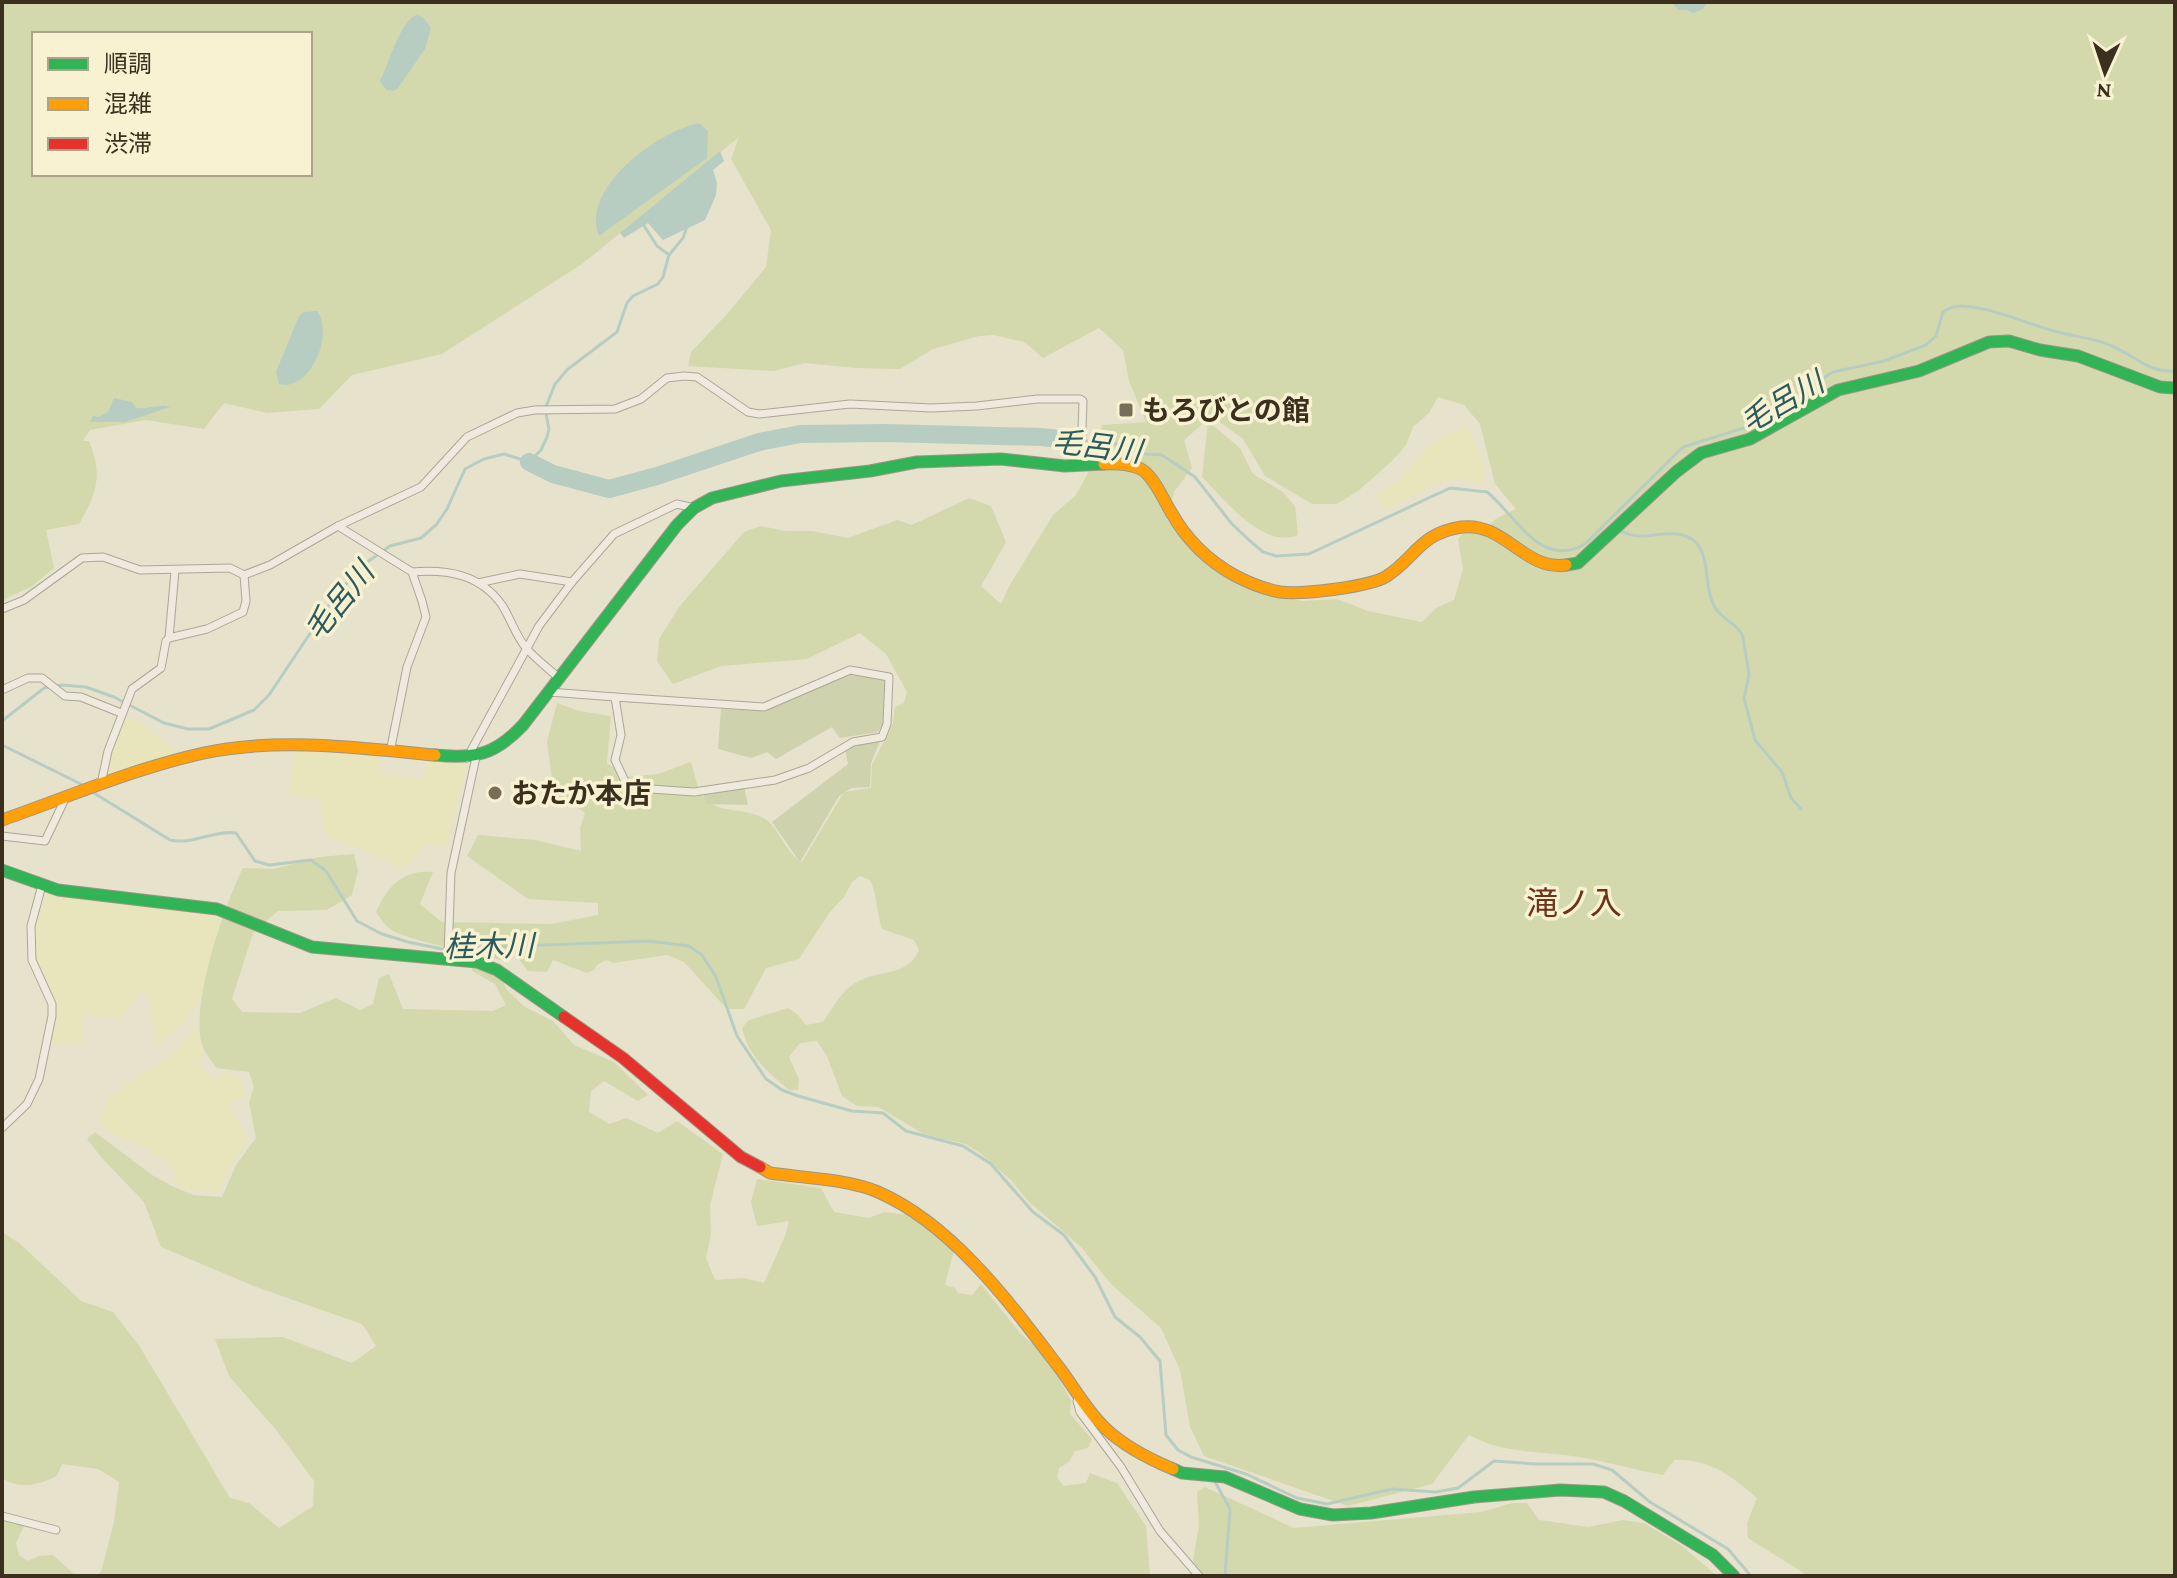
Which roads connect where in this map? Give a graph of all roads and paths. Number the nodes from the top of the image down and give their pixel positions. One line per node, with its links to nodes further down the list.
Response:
1 (2175, 388): 2 (street)
2 (1081, 463): 3 (street); 4 (street)
3 (694, 508): 8 (street); 13 (street)
4 (338, 526): 6 (street); 7 (street)
5 (175, 571): 7 (street); 10 (street); 11 (street)
6 (412, 572): 9 (street); 18 (street)
7 (244, 575): 11 (street)
8 (572, 582): 9 (street); 12 (street)
9 (478, 583): 12 (street)
10 (2, 609)
11 (169, 638): 17 (street)
12 (526, 648): 13 (street); 19 (street)
13 (560, 679): 15 (street)
14 (2, 690): 17 (street)
15 (549, 692): 16 (street); 19 (street)
16 (615, 697): 16 (street)
17 (122, 712): 20 (street)
18 (390, 752): 19 (street); 20 (street)
19 (472, 757): 26 (street)
20 (99, 785): 21 (street)
21 (65, 797): 22 (street); 23 (street)
22 (2, 820)
23 (2, 836)
24 (2, 870): 25 (street)
25 (42, 885): 26 (street); 27 (street)
26 (447, 958): 28 (street)
27 (2, 1128)
28 (1080, 1395): 31 (street); 32 (street)
29 (2, 1516): 30 (street)
30 (56, 1530)
31 (1199, 1576)
32 (1734, 1576)

